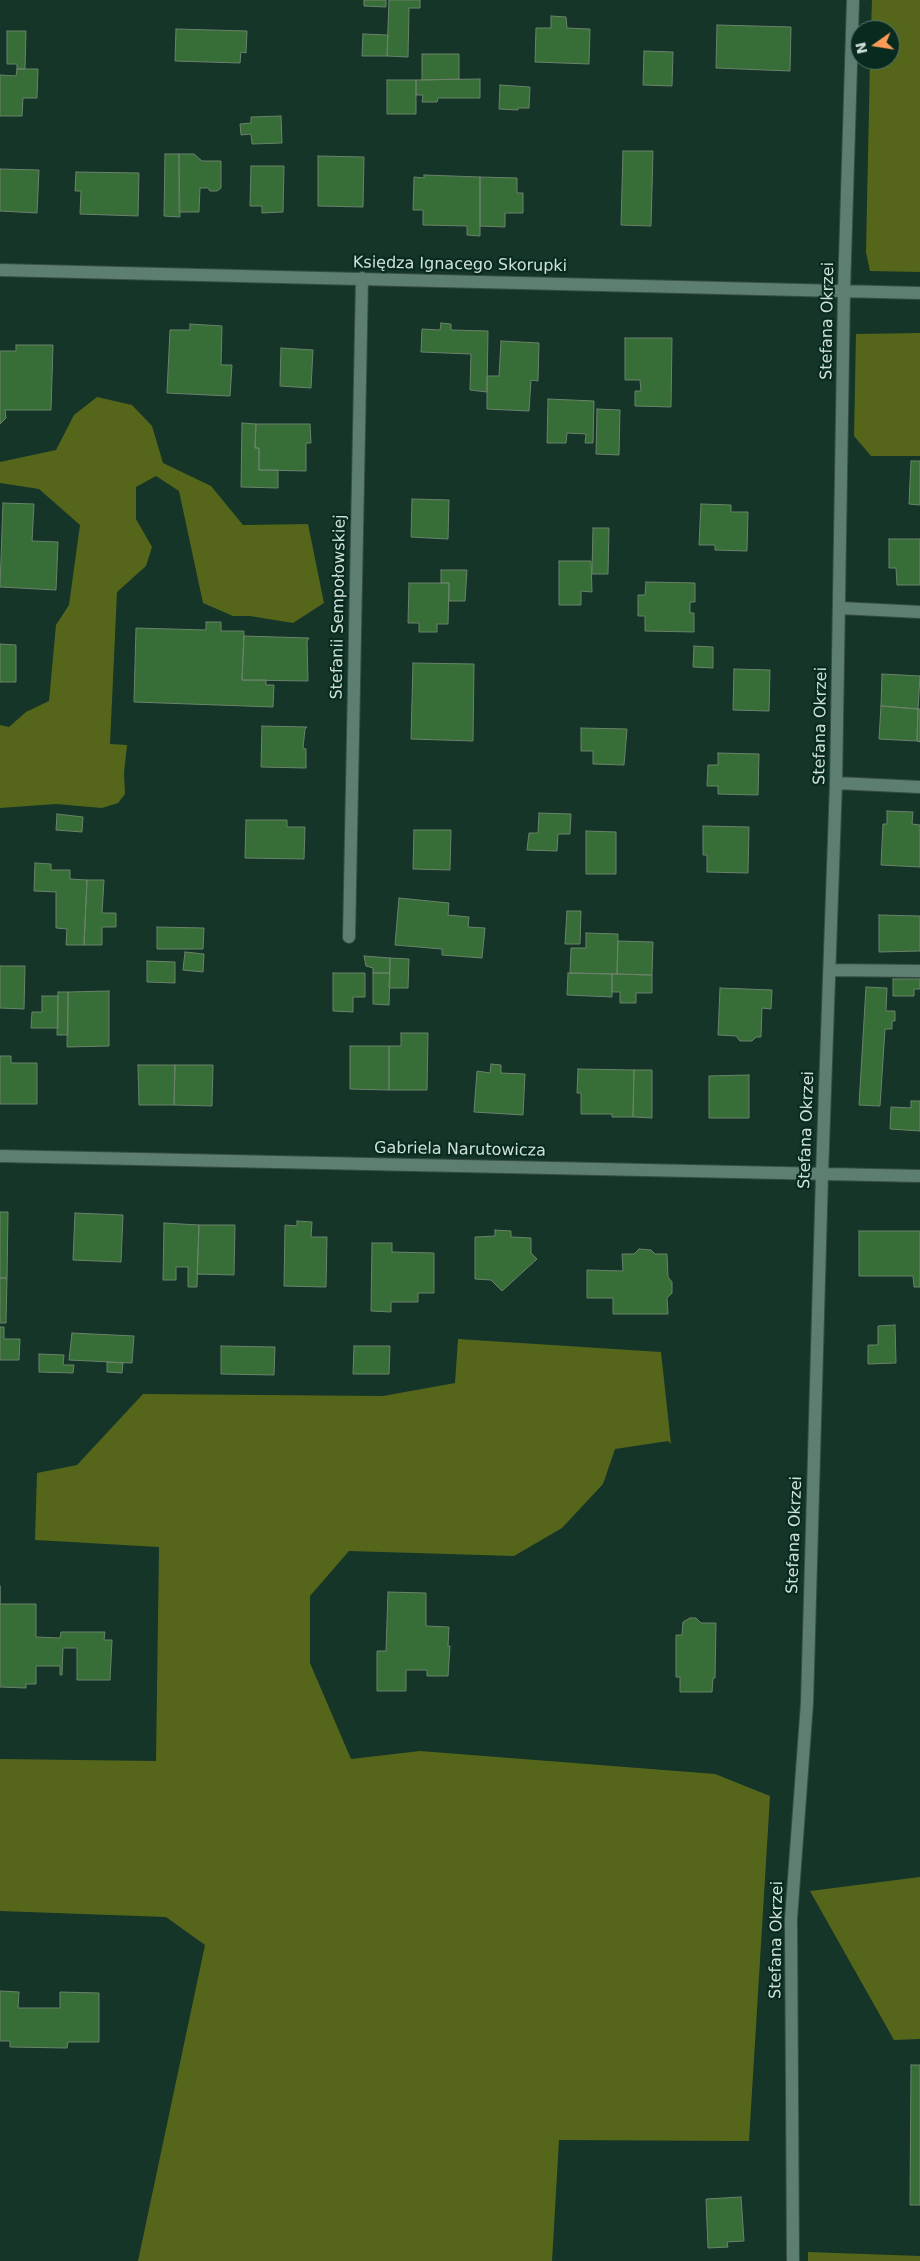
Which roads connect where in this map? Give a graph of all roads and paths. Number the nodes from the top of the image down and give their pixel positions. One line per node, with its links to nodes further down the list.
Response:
1 (853, 0): 4 (street, Stefana Okrzei)
2 (0, 270): 3 (street, Księdza Ignacego Skorupki)
3 (362, 278): 4 (street, Księdza Ignacego Skorupki); 10 (street, Stefanii Sempołowskiej)
4 (844, 291): 5 (street, Księdza Ignacego Skorupki); 6 (street, Stefana Okrzei)
5 (920, 293)
6 (840, 608): 7 (street); 8 (street, Stefana Okrzei)
7 (920, 612)
8 (836, 784): 9 (street); 11 (street, Stefana Okrzei)
9 (920, 787)
10 (348, 937)
11 (830, 970): 12 (street); 14 (street, Stefana Okrzei)
12 (920, 971)
13 (0, 1156): 14 (street, Gabriela Narutowicza)
14 (822, 1174): 15 (street, Gabriela Narutowicza); 16 (street, Stefana Okrzei)
15 (920, 1176)
16 (793, 2261)

